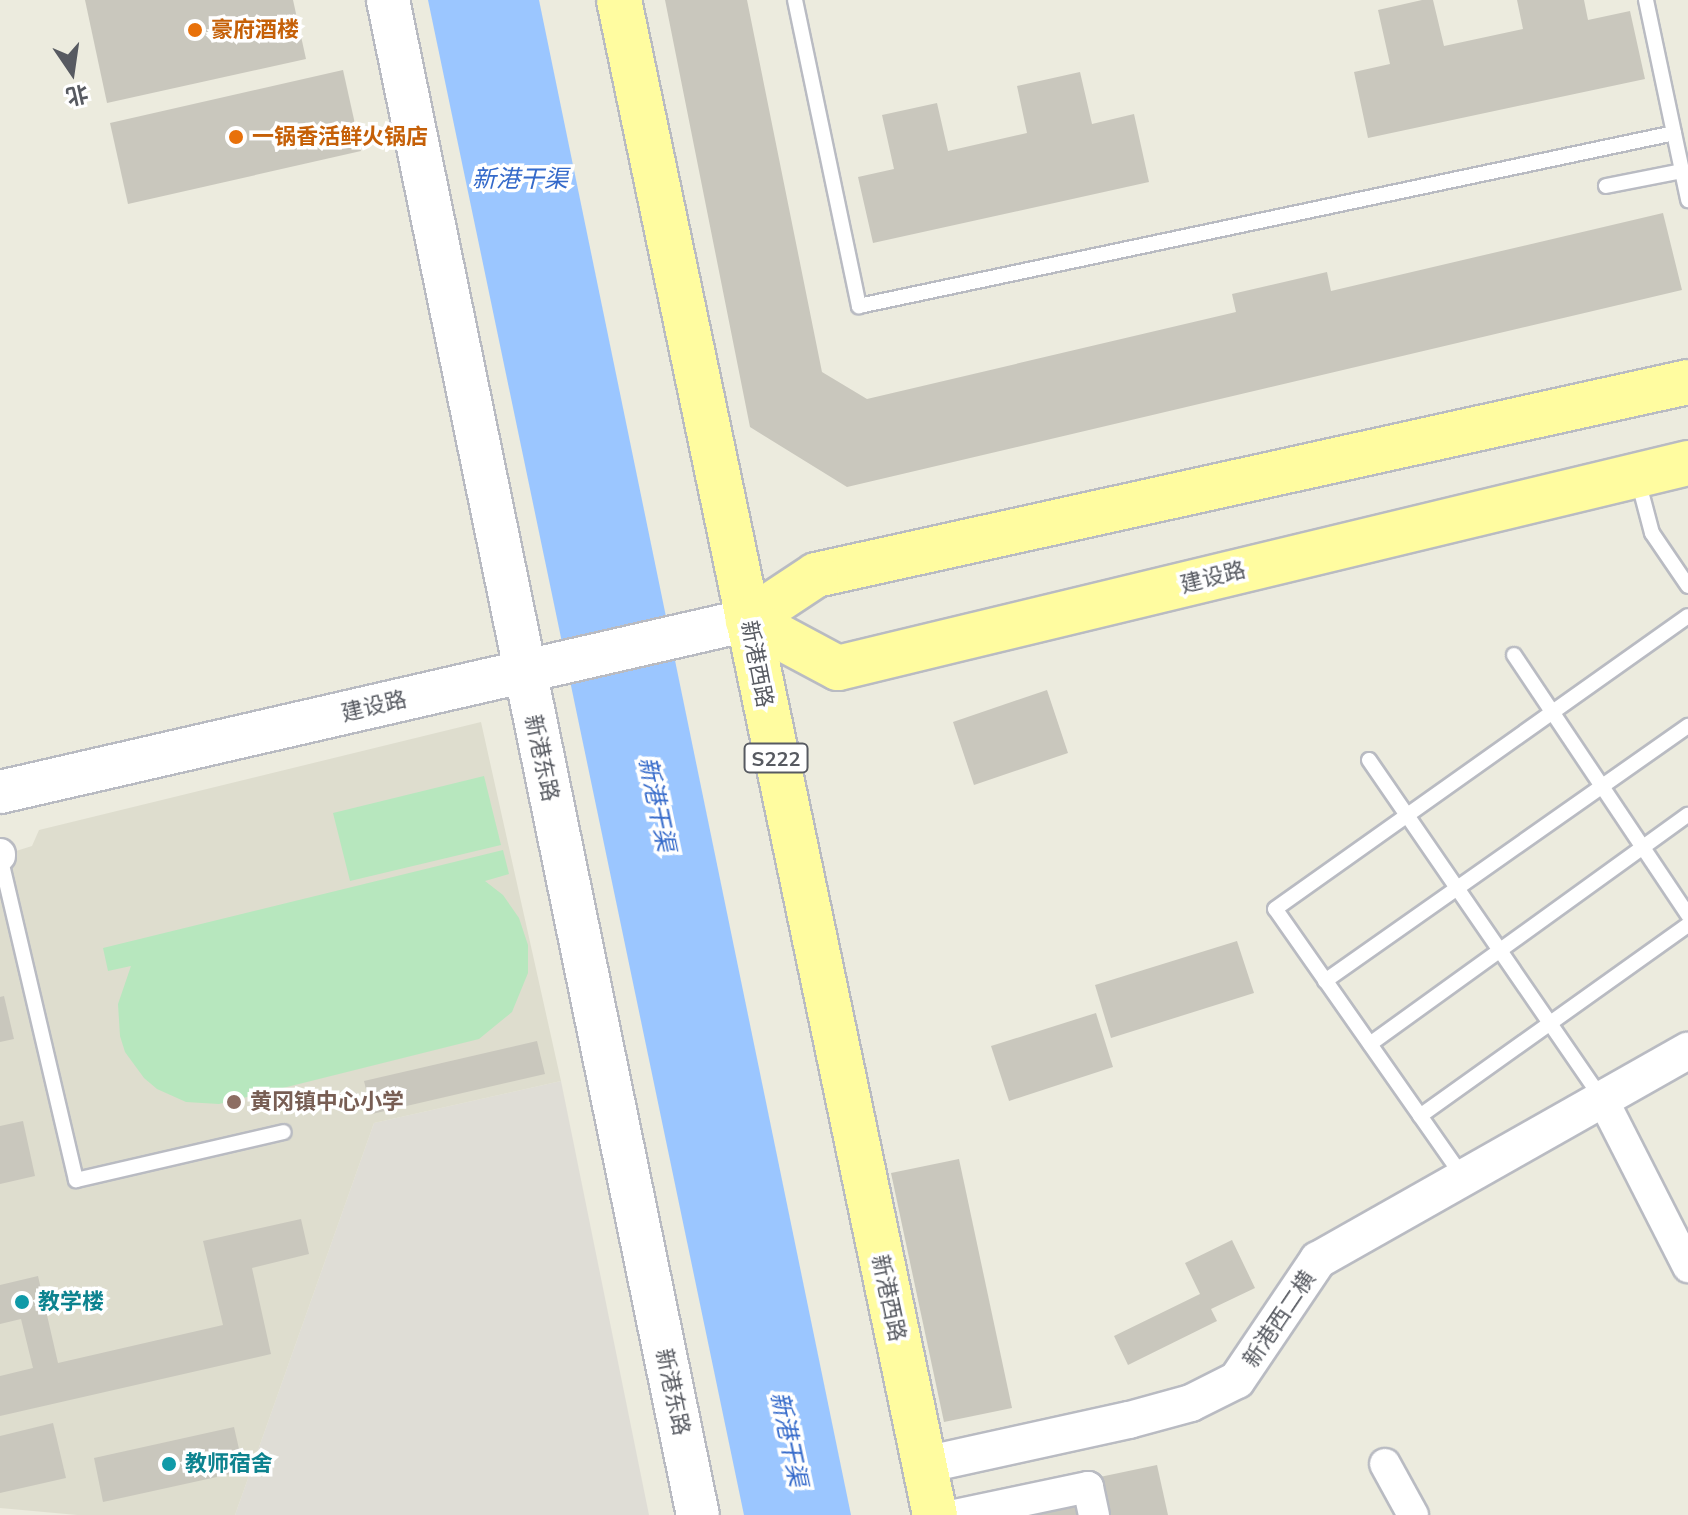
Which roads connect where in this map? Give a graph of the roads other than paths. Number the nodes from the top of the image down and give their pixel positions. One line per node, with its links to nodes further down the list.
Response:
1 (388, 0): 16 (main road, 新港东路)
2 (619, 0): 14 (main road, 新港西路 / S222)
3 (795, 0): 5 (lane)
4 (1646, 0): 5 (lane)
5 (1674, 133): 6 (lane)
6 (1682, 171): 7 (lane); 8 (lane)
7 (1606, 186)
8 (1688, 200)
9 (1688, 382): 14 (main road, 建设路)
10 (1688, 463): 11 (main road, 建设路)
11 (1637, 474): 12 (lane); 14 (main road, 建设路)
12 (1688, 586)
13 (1688, 616): 17 (lane)
14 (748, 620): 16 (main road, 建设路); 40 (main road, 新港西路 / S222)
15 (1514, 655): 17 (lane)
16 (525, 671): 21 (main road, 建设路); 41 (main road, 新港东路)
17 (1552, 712): 20 (lane); 23 (lane)
18 (1688, 726): 20 (lane)
19 (1369, 760): 23 (lane)
20 (1602, 786): 24 (lane); 26 (lane)
21 (0, 792)
22 (1688, 815): 24 (lane)
23 (1407, 816): 26 (lane); 30 (lane)
24 (1643, 847): 27 (lane); 29 (lane)
25 (0, 855): 36 (lane)
26 (1457, 888): 29 (lane); 30 (lane)
27 (1688, 915)
28 (1688, 925): 31 (lane)
29 (1500, 951): 31 (lane); 32 (lane)
30 (1325, 981): 32 (lane)
31 (1550, 1024): 34 (lane); 35 (lane)
32 (1370, 1044): 35 (lane)
33 (1688, 1051): 34 (street, 新港西二横)
34 (1602, 1098): 37 (street, 新港西二横); 38 (street)
35 (1420, 1116): 37 (lane)
36 (284, 1132)
37 (1464, 1177): 40 (street, 新港西二横)
38 (1688, 1267)
39 (1385, 1464): 45 (street)
40 (924, 1465): 42 (main road, 新港西路 / S222)
41 (698, 1515)
42 (935, 1515)
43 (955, 1515): 44 (street)
44 (1094, 1515)
45 (1413, 1515)

